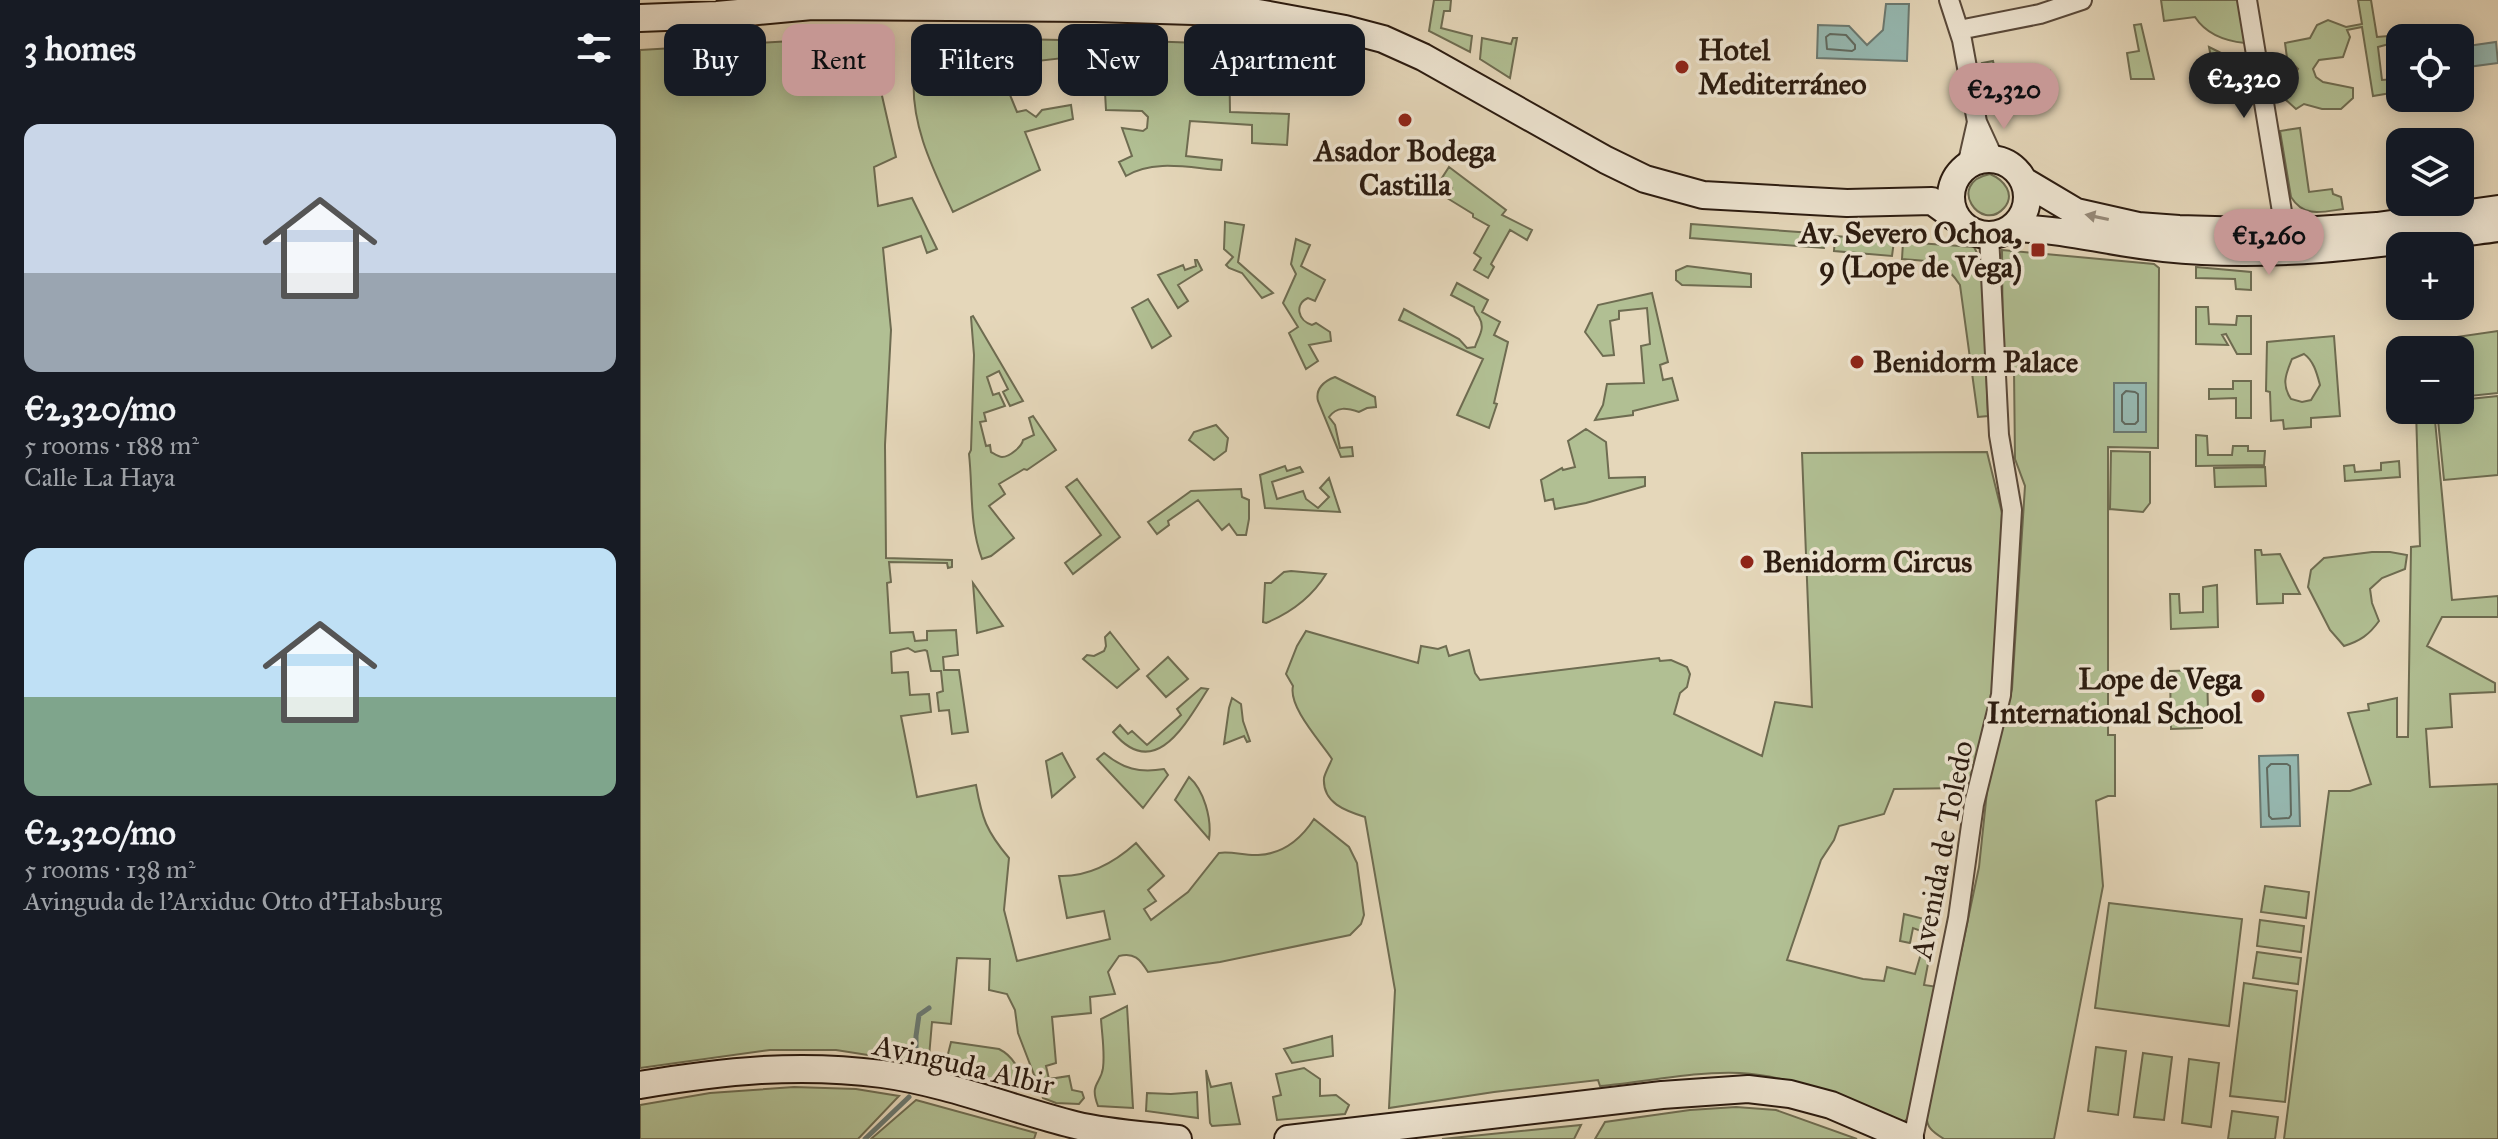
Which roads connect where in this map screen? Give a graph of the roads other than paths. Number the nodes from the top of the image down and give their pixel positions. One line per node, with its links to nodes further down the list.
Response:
1 (1949, 0): 7 (street)
2 (2082, 0): 7 (street)
3 (2247, 0): 17 (street)
4 (1095, 4): 5 (street); 12 (street)
5 (717, 8): 6 (street)
6 (640, 18)
7 (1959, 30): 8 (street)
8 (1977, 122): 9 (street); 10 (street)
9 (1994, 159): 10 (street); 11 (street)
10 (1960, 174): 12 (street); 14 (street)
11 (2024, 181): 16 (street); 17 (street, one-way to 11)
12 (1932, 201): 14 (street)
13 (2498, 209): 17 (street)
14 (1957, 219): 16 (street)
15 (2498, 228): 17 (street)
16 (2001, 231): 17 (street); 21 (street, Avenida de Toledo)
17 (2287, 242)
18 (640, 1085): 19 (street, Avinguda Albir)
19 (1178, 1139)
20 (1288, 1139): 21 (street)
21 (1912, 1139)

